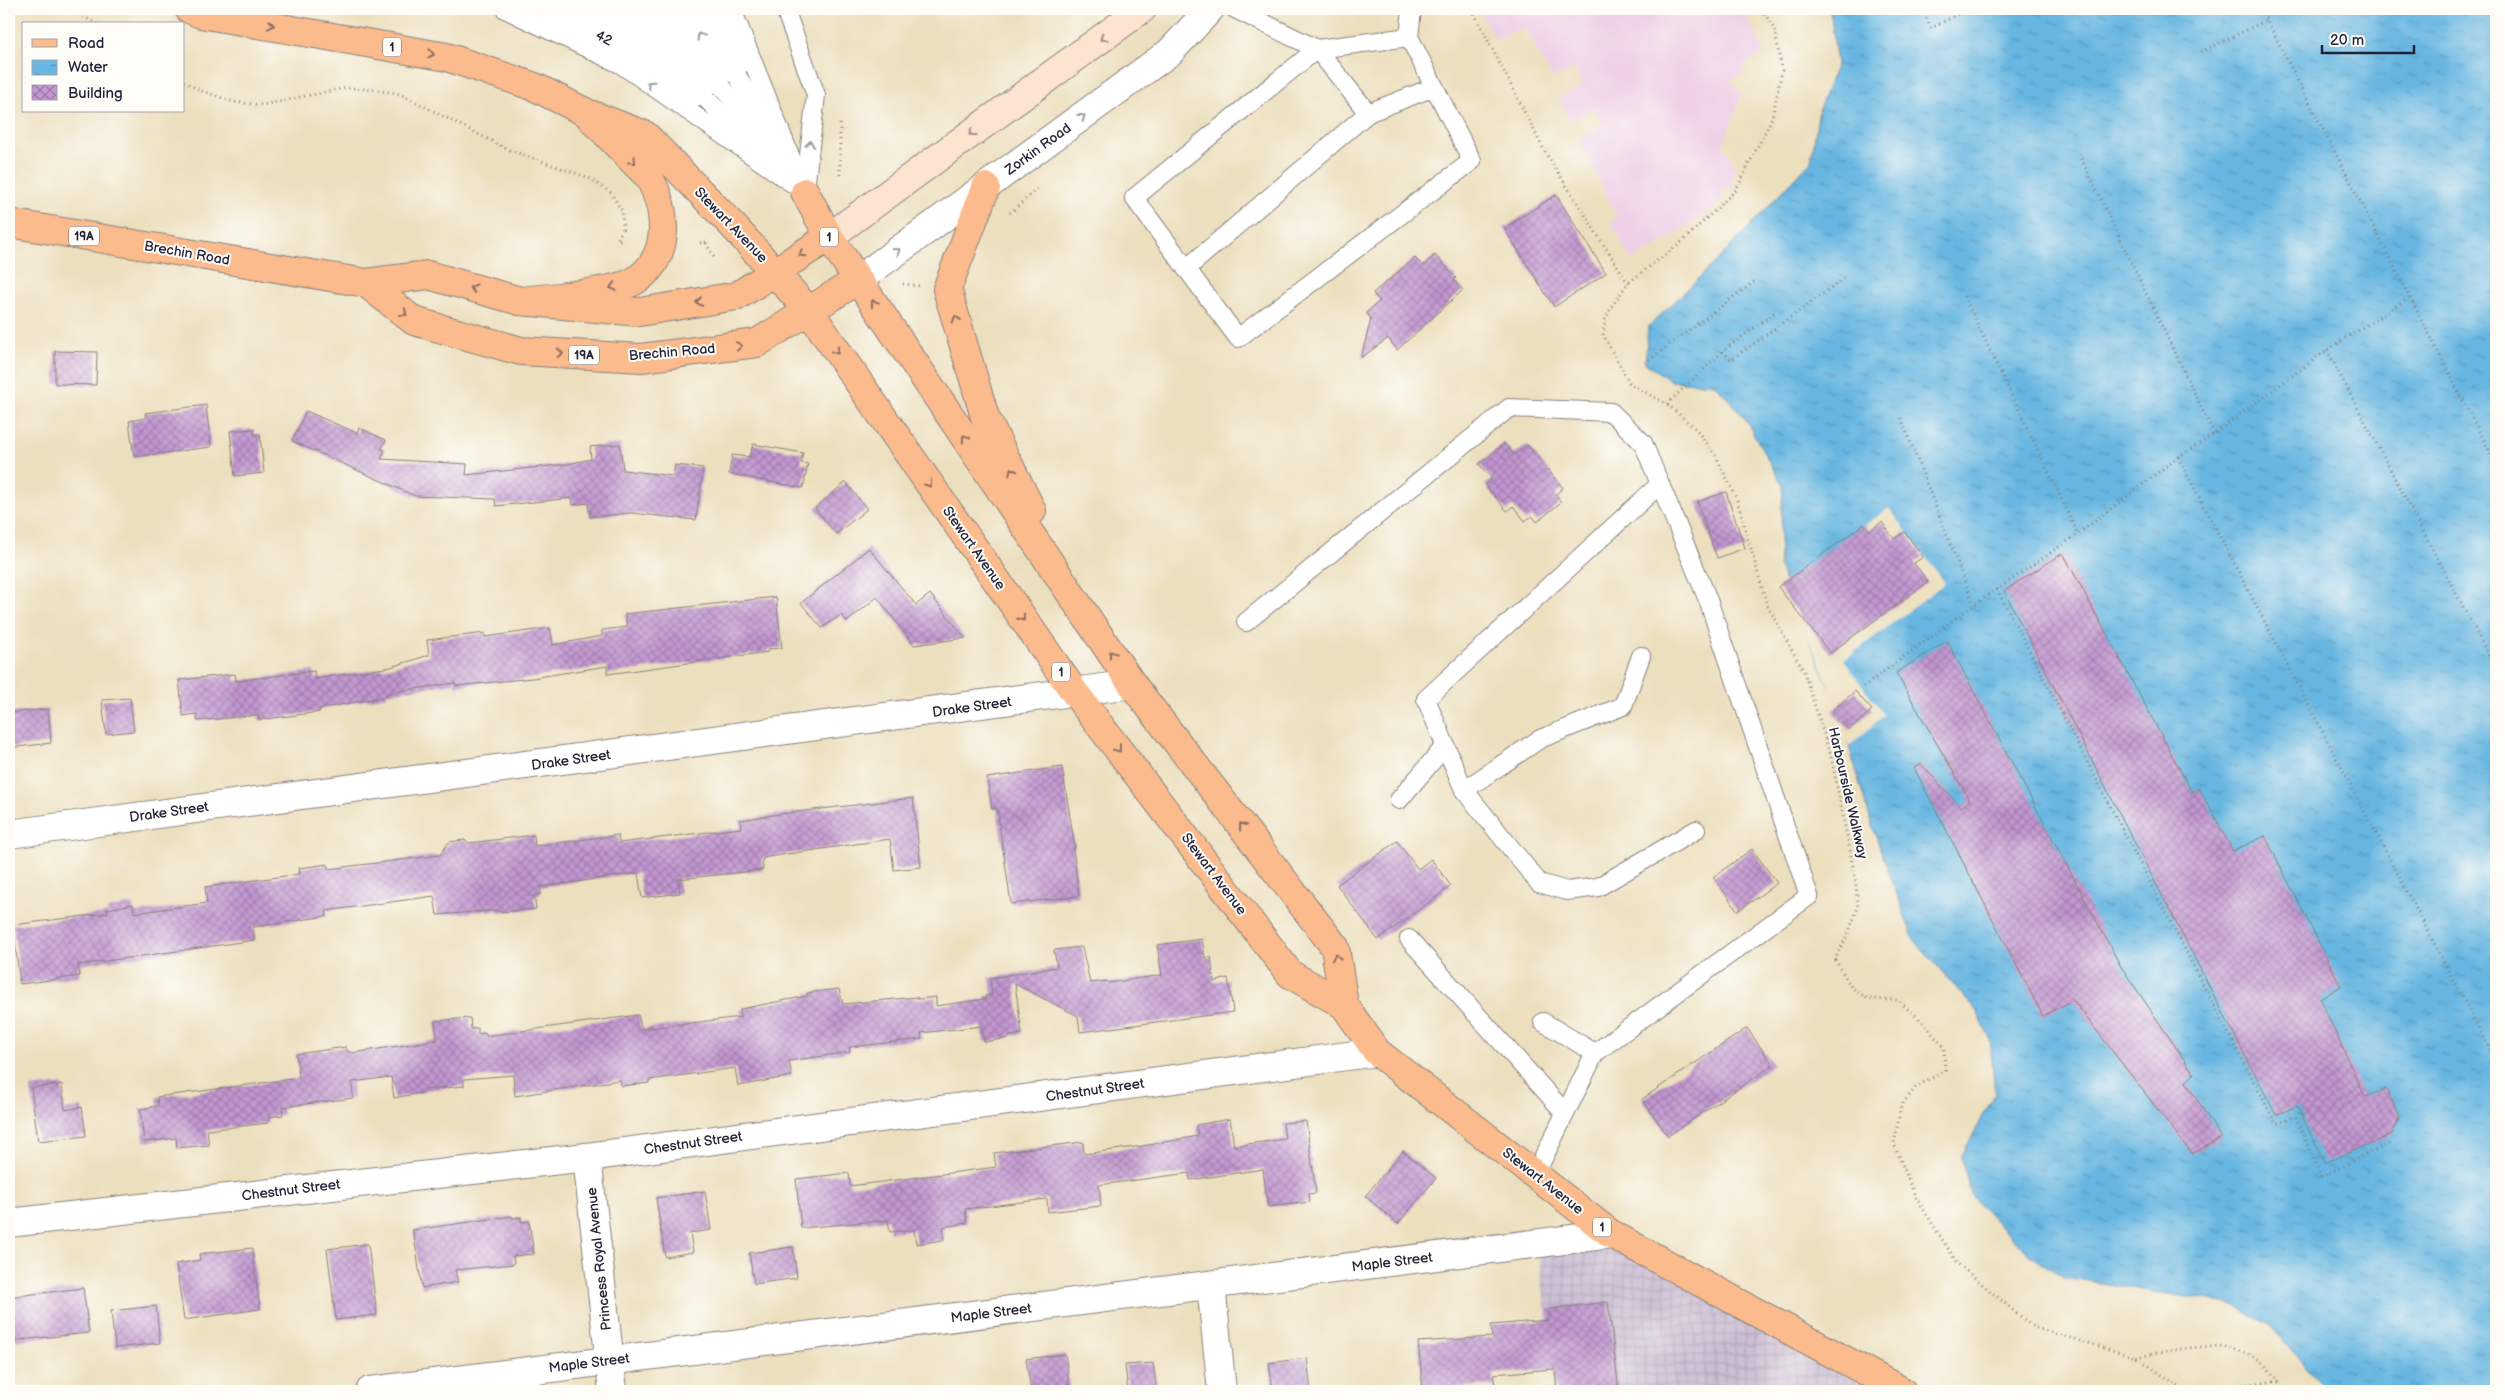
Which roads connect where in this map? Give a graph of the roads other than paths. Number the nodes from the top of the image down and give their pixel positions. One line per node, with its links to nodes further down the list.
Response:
1 (189, 9): 18 (main road, 1, one-way to 18)
2 (505, 9): 21 (lane, 1, one-way to 2)
3 (545, 9): 14 (lane, 42)
4 (577, 9): 14 (lane)
5 (610, 9): 14 (lane)
6 (642, 9): 14 (lane)
7 (716, 9): 21 (lane)
8 (732, 9): 21 (lane)
9 (785, 9): 21 (lane, one-way to 9)
10 (1142, 9): 23 (street, one-way to 23)
11 (1210, 9): 20 (street, Zorkin Road, one-way to 11)
12 (1235, 9): 16 (lane)
13 (1412, 9): 15 (lane)
14 (668, 27): 21 (lane); 21 (lane, one-way to 14); 21 (lane)
15 (1408, 37): 16 (lane); 17 (lane)
16 (1317, 49): 19 (lane); 24 (lane)
17 (1434, 87): 19 (lane); 24 (lane)
18 (587, 113): 25 (main road, Stewart Avenue / 1); 28 (main road, one-way to 28)
19 (1368, 113): 24 (lane)
20 (986, 187): 26 (street, Zorkin Road, one-way to 20); 31 (main road, one-way to 20)
21 (805, 192): 23 (main road, Stewart Avenue / 1)
22 (9, 223): 27 (main road, Brechin Road / 19A)
23 (829, 237): 25 (main road, Brechin Road / 19A, one-way to 25); 26 (main road, Stewart Avenue / 1)
24 (1186, 269)
25 (775, 272): 28 (main road, Brechin Road / 19A, one-way to 28); 29 (main road, Stewart Avenue / 1)
26 (858, 280): 29 (main road, Brechin Road / 19A); 31 (main road, Stewart Avenue / 1, one-way to 26)
27 (366, 283): 28 (main road, Brechin Road / 19A, one-way to 27); 29 (main road, Brechin Road / 19A, one-way to 29)
28 (520, 301)
29 (809, 311): 35 (main road, Stewart Avenue / 1, one-way to 35)
30 (1660, 484): 32 (lane); 36 (lane); 45 (lane)
31 (1081, 608): 34 (main road, Stewart Avenue / 1, one-way to 31)
32 (1246, 622)
33 (1641, 656): 37 (lane)
34 (1132, 684): 35 (street, Drake Street); 42 (main road, Stewart Avenue / 1, one-way to 34)
35 (1075, 693): 40 (street, Drake Street); 42 (main road, Stewart Avenue / 1, one-way to 42)
36 (1446, 746): 37 (lane); 38 (lane)
37 (1464, 790): 39 (lane)
38 (1399, 800)
39 (1696, 830)
40 (9, 834)
41 (1409, 939): 46 (lane)
42 (1344, 1005): 44 (main road, Stewart Avenue / 1)
43 (1542, 1022): 45 (lane)
44 (1377, 1052): 47 (street, Chestnut Street); 48 (main road, Stewart Avenue / 1)
45 (1595, 1053): 46 (lane)
46 (1565, 1113): 48 (lane)
47 (587, 1157): 49 (street, Chestnut Street); 52 (street, Princess Royal Avenue)
48 (1534, 1175): 50 (main road, Stewart Avenue / 1)
49 (9, 1223)
50 (1611, 1234): 51 (street, Maple Street); 56 (main road, Stewart Avenue / 1)
51 (1211, 1285): 52 (street, Maple Street); 55 (street)
52 (610, 1361): 53 (street, Maple Street); 54 (street, Princess Royal Avenue)
53 (370, 1391)
54 (613, 1391)
55 (1222, 1391)
56 (1902, 1391)

